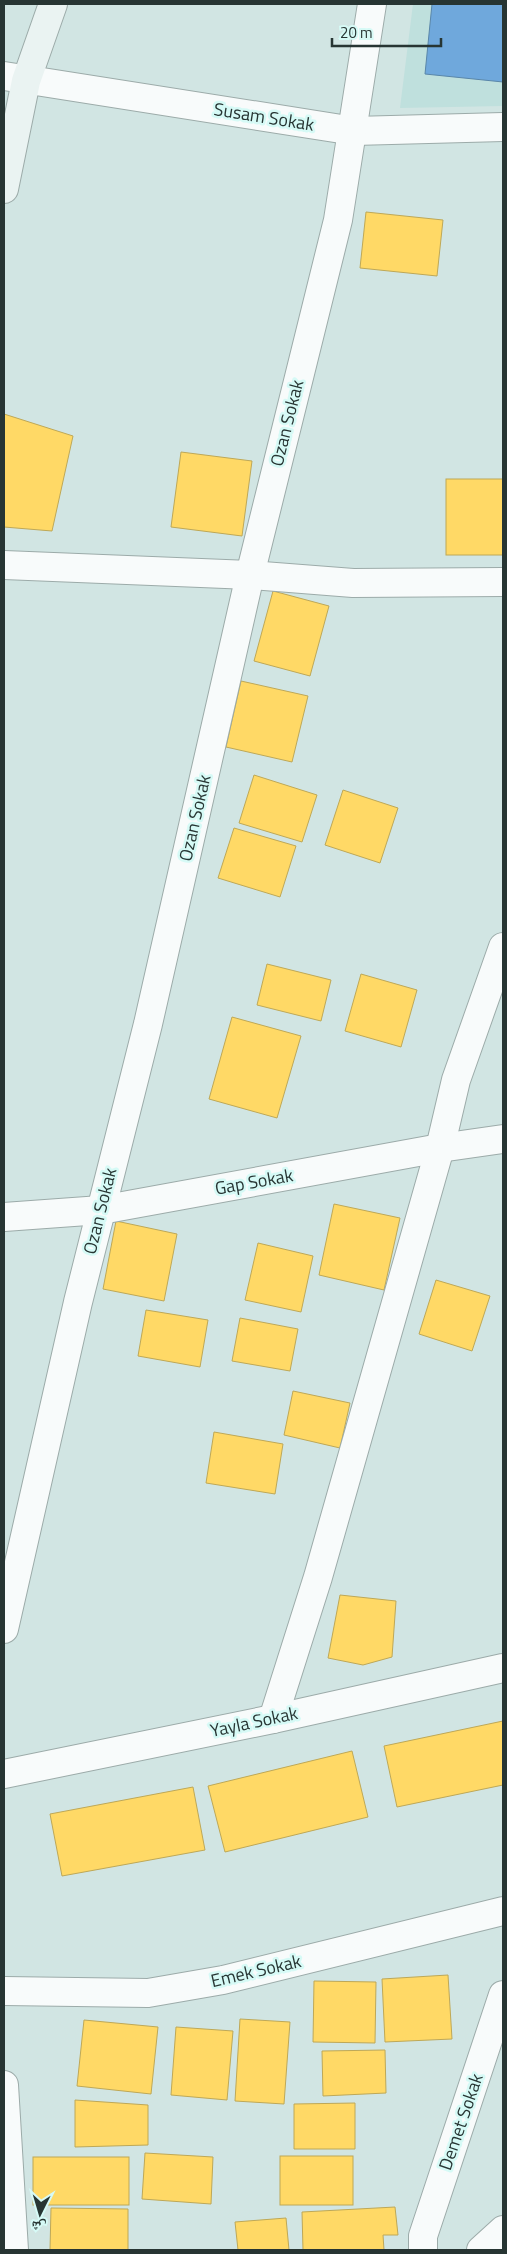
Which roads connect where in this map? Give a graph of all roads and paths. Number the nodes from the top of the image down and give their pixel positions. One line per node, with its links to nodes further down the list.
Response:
1 (53, 4): 3 (street)
2 (372, 4): 5 (street, Ozan Sokak)
3 (15, 78): 5 (street, Susam Sokak); 6 (street)
4 (503, 127): 5 (street, Susam Sokak)
5 (354, 131): 8 (street, Ozan Sokak)
6 (4, 189)
7 (4, 565): 8 (street)
8 (250, 575): 9 (street); 13 (street, Ozan Sokak)
9 (503, 582)
10 (503, 947): 12 (street)
11 (503, 1139): 12 (street, Gap Sokak)
12 (440, 1148): 13 (street, Gap Sokak); 17 (street)
13 (101, 1210): 14 (street, Gap Sokak); 15 (street, Ozan Sokak)
14 (4, 1217)
15 (4, 1629)
16 (503, 1668): 17 (street, Yayla Sokak)
17 (273, 1719): 18 (street, Yayla Sokak)
18 (4, 1774)
19 (503, 1911): 20 (street, Emek Sokak)
20 (4, 1991)
21 (503, 1995): 25 (street, Demet Sokak)
22 (4, 2085): 24 (street)
23 (503, 2230): 26 (street)
24 (14, 2250)
25 (423, 2250)
26 (481, 2250)

